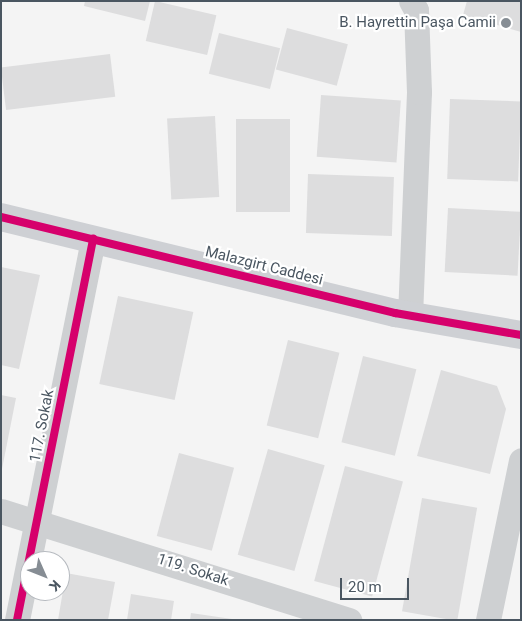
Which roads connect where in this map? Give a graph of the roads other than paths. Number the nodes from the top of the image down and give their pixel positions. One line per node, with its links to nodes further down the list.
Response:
1 (411, 1): 4 (street)
2 (1, 217): 3 (street, Malazgirt Caddesi)
3 (93, 238): 4 (street, Malazgirt Caddesi); 8 (street, 117. Sokak)
4 (410, 316): 5 (street, Malazgirt Caddesi)
5 (521, 335)
6 (521, 460): 11 (street)
7 (1, 511): 8 (street, 119. Sokak)
8 (37, 521): 9 (street, 117. Sokak); 10 (street, 119. Sokak)
9 (17, 620)
10 (349, 620)
11 (488, 620)

